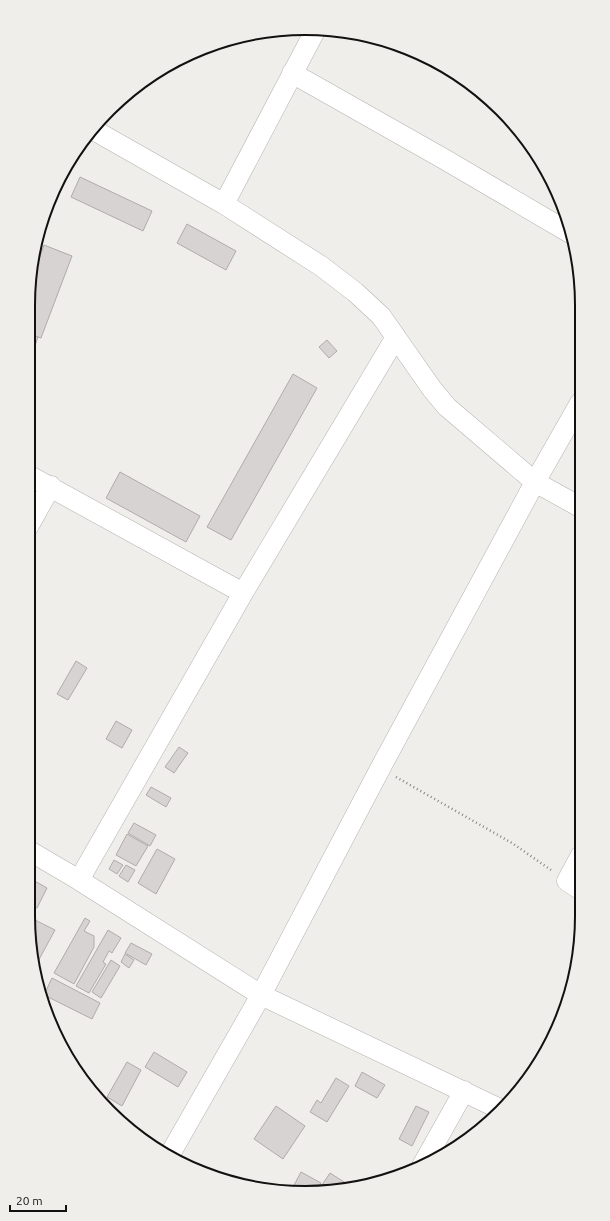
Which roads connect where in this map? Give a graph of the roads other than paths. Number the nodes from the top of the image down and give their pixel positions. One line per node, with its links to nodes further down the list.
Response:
1 (313, 35): 2 (street)
2 (292, 74): 4 (street); 5 (street)
3 (98, 132): 4 (street)
4 (224, 204): 6 (street)
5 (564, 230)
6 (396, 337): 9 (street); 13 (street)
7 (575, 413): 9 (street)
8 (35, 478): 10 (street)
9 (535, 482): 11 (street); 16 (street)
10 (51, 486): 12 (street); 13 (street)
11 (575, 504)
12 (35, 515)
13 (243, 593): 15 (street)
14 (35, 854): 15 (street)
15 (80, 880): 16 (street)
16 (261, 995): 17 (street); 19 (street)
17 (464, 1091): 18 (street); 20 (street)
18 (496, 1107)
19 (172, 1151)
20 (427, 1156)

